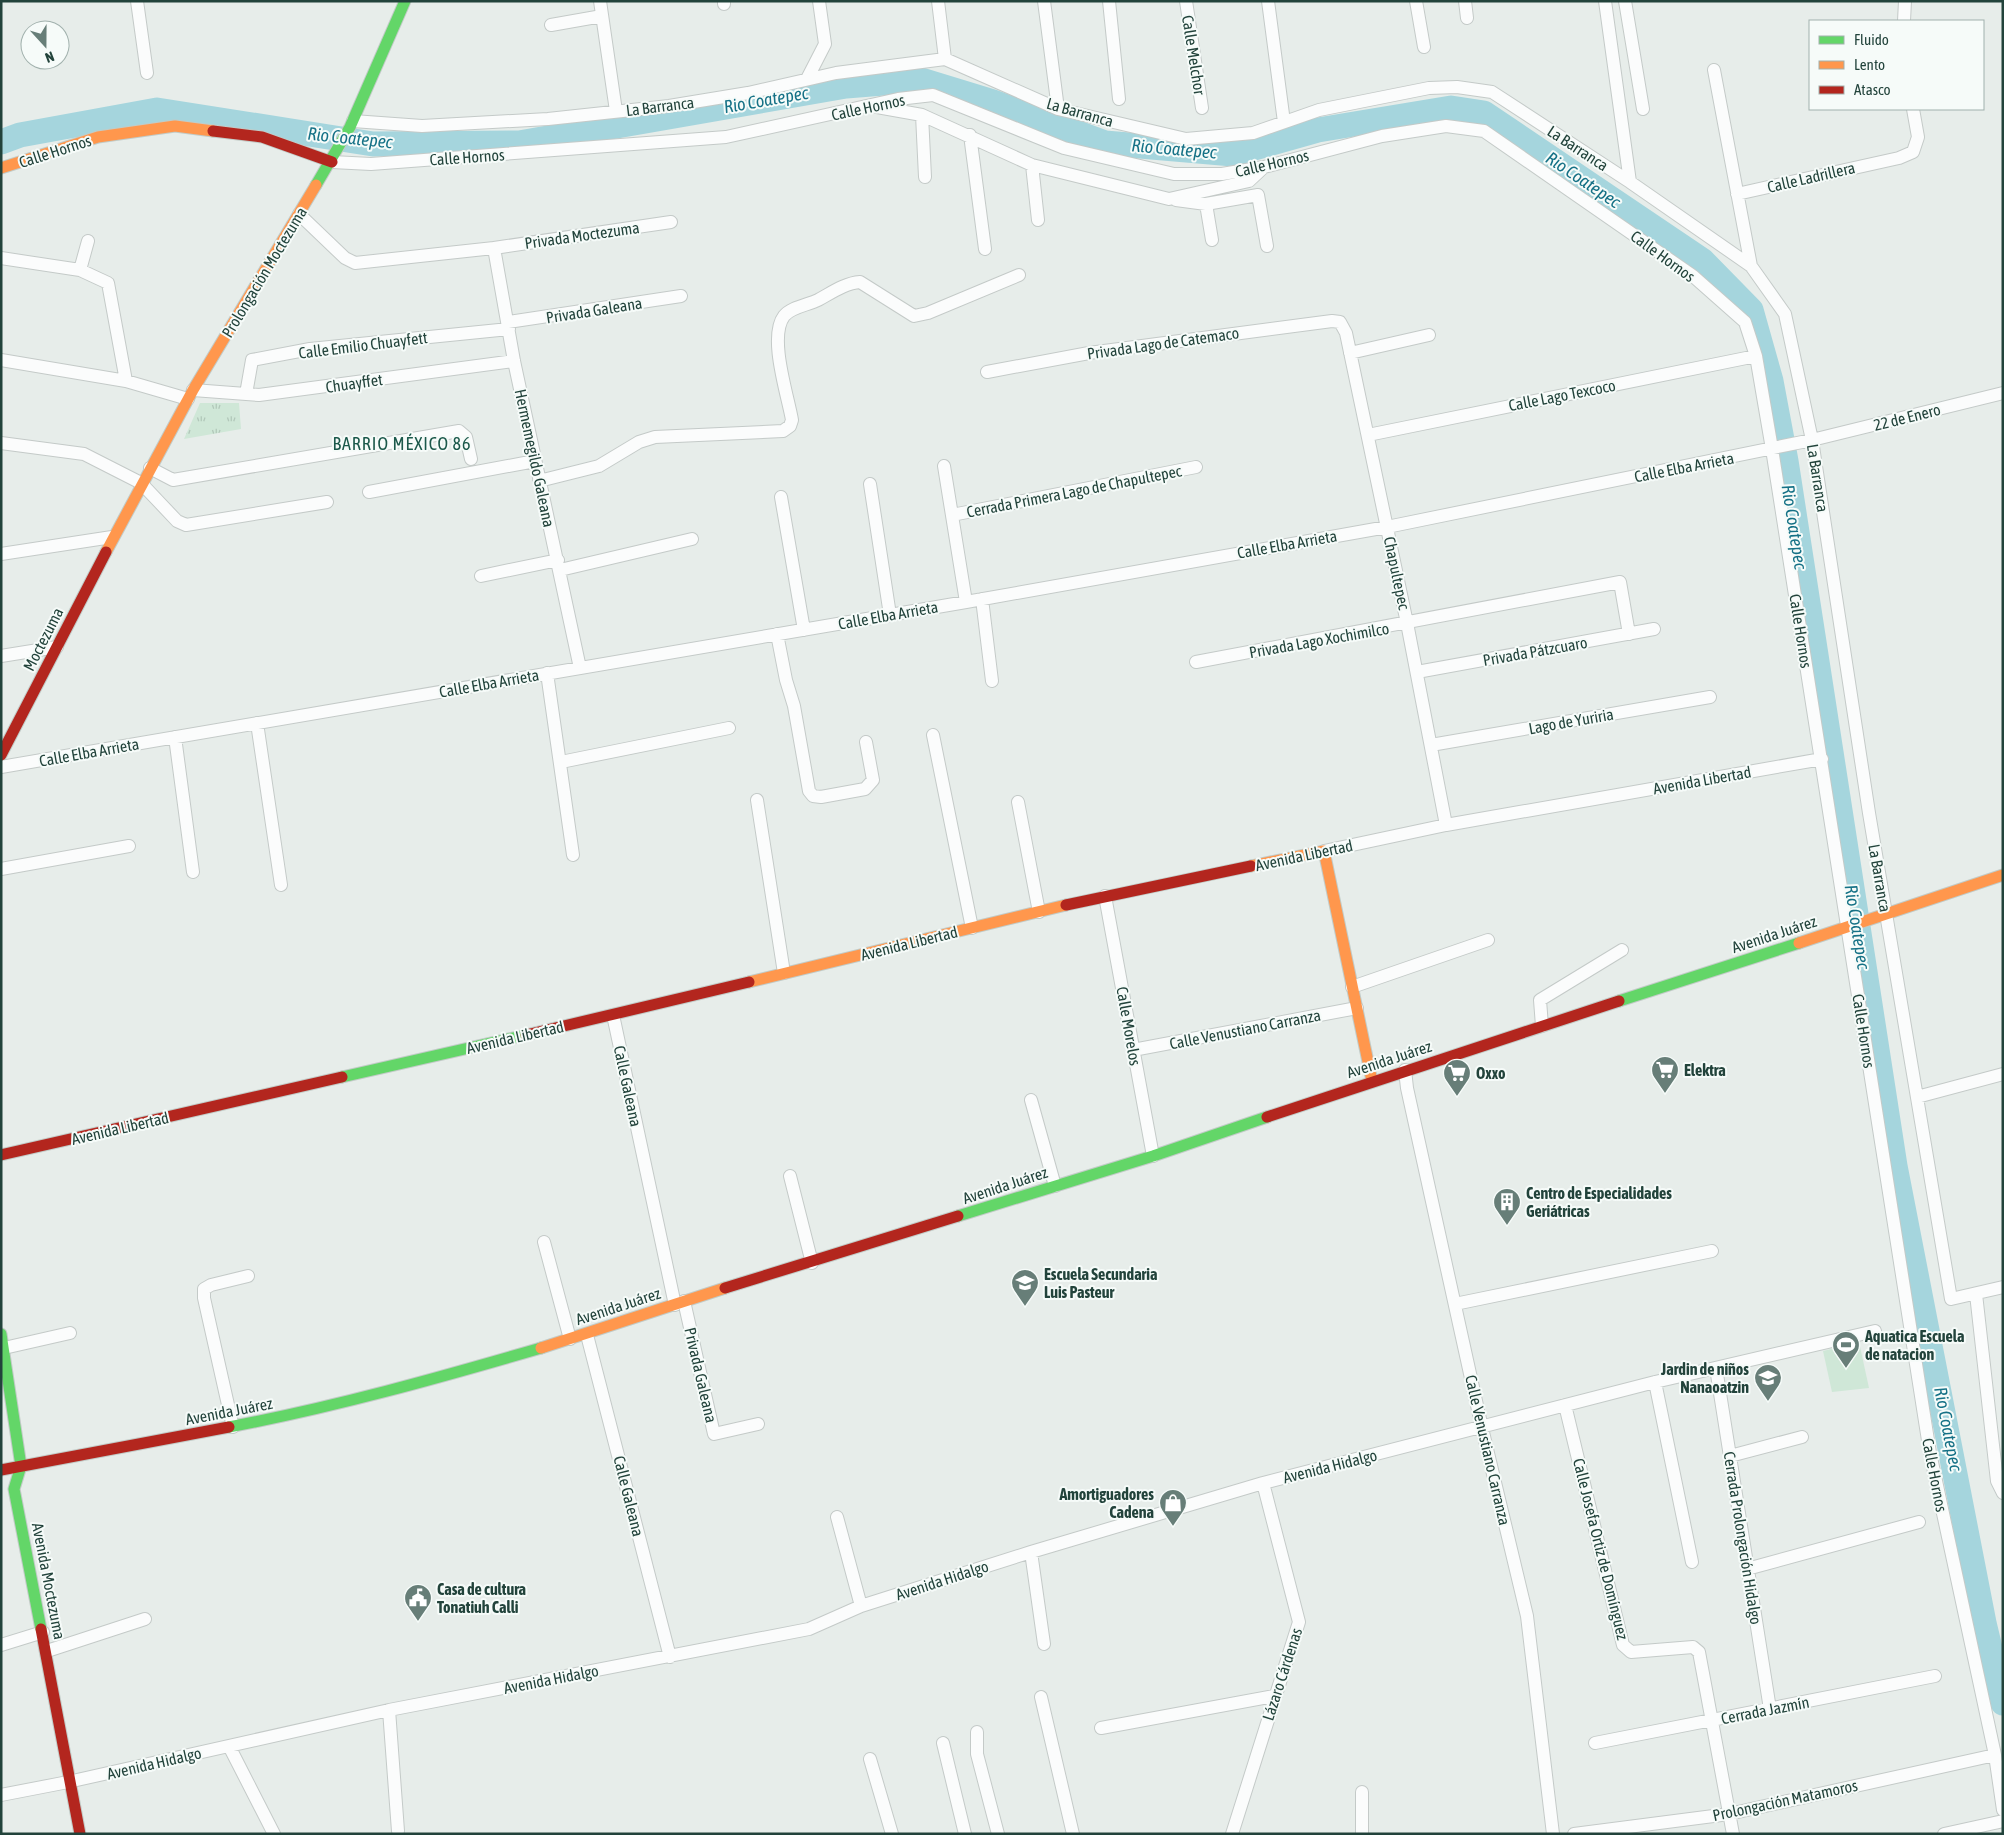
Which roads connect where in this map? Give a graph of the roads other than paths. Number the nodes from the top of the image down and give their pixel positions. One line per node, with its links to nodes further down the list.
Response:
1 (137, 1): 22 (street)
2 (405, 1): 33 (street, Prolongación Moctezuma)
3 (600, 1): 15 (street)
4 (819, 1): 23 (street)
5 (938, 1): 20 (street)
6 (1044, 1): 27 (street)
7 (1109, 1): 24 (street)
8 (1186, 1): 26 (street, Calle Melchor)
9 (1268, 1): 32 (street)
10 (1416, 1): 19 (street)
11 (1465, 1): 16 (street)
12 (1605, 1): 40 (street)
13 (1625, 1): 28 (street)
14 (1905, 1): 17 (street)
15 (602, 16): 18 (street); 30 (street)
16 (1467, 18)
17 (1904, 20)
18 (551, 25)
19 (1424, 47)
20 (945, 60): 23 (street, La Barranca); 27 (street, La Barranca)
21 (1714, 70): 41 (street)
22 (147, 74)
23 (806, 79): 30 (street, La Barranca)
24 (1119, 99)
25 (871, 106): 31 (street); 35 (street, Calle Hornos); 37 (street, Calle Hornos)
26 (1202, 108)
27 (1058, 109): 32 (street, La Barranca)
28 (1643, 109)
29 (1913, 110): 41 (street, Calle Ladrillera)
30 (616, 111): 33 (street, La Barranca)
31 (922, 115): 34 (street); 39 (street)
32 (1284, 122): 40 (street, La Barranca)
33 (352, 124): 35 (street, Prolongación Moctezuma)
34 (970, 135): 36 (street); 51 (street)
35 (333, 158): 38 (street, Calle Hornos); 44 (street, Prolongación Moctezuma)
36 (1032, 165): 42 (street); 45 (street)
37 (1264, 167): 42 (street); 61 (street, Calle Hornos)
38 (1, 168)
39 (925, 177)
40 (1630, 182): 53 (street, La Barranca)
41 (1737, 194): 53 (street)
42 (1169, 199): 43 (street)
43 (1206, 204): 47 (street); 49 (street)
44 (299, 214): 50 (street, Privada Moctezuma); 68 (street, Prolongación Moctezuma)
45 (1038, 220)
46 (671, 222): 50 (street, Privada Moctezuma)
47 (1212, 240)
48 (88, 241): 54 (street)
49 (1267, 246)
50 (494, 248): 58 (street, Hermemegildo Galeana)
51 (985, 249)
52 (1, 258): 54 (street)
53 (1751, 266): 70 (street, La Barranca)
54 (80, 270): 65 (street)
55 (1019, 276): 78 (street)
56 (681, 296): 58 (street, Privada Galeana)
57 (1340, 322): 60 (street, Chapultepec); 64 (street, Privada Lago de Catemaco)
58 (508, 326): 63 (street, Hermemegildo Galeana); 66 (street, Calle Emilio Chuayfett)
59 (1429, 335): 60 (street)
60 (1350, 353): 69 (street, Chapultepec)
61 (1756, 356): 69 (street, Calle Lago Texcoco); 72 (street, Calle Hornos)
62 (1, 360): 65 (street, Chuayffet)
63 (514, 361): 66 (street, Chuayffet); 74 (street, Hermemegildo Galeana)
64 (987, 372)
65 (126, 381): 68 (street, Chuayffet)
66 (246, 394): 68 (street, Chuayffet)
67 (2003, 394): 70 (street, 22 de Enero)
68 (191, 395): 77 (street, Prolongación Moctezuma)
69 (1368, 435): 85 (street, Chapultepec)
70 (1810, 441): 72 (street, 22 de Enero); 131 (street, La Barranca)
71 (1, 442): 79 (street)
72 (1774, 448): 85 (street, Calle Elba Arrieta); 116 (street, Calle Hornos)
73 (471, 459): 77 (street)
74 (535, 461): 78 (street, Hermemegildo Galeana); 81 (street)
75 (944, 466): 84 (street)
76 (1196, 467): 84 (street, Cerrada Primera Lago de Chapultepec)
77 (150, 468): 79 (street, Prolongación Moctezuma)
78 (539, 480): 89 (street, Hermemegildo Galeana)
79 (141, 483): 83 (street); 86 (street, Prolongación Moctezuma)
80 (870, 484): 93 (street)
81 (369, 492)
82 (781, 497): 96 (street)
83 (327, 502)
84 (952, 515): 92 (street)
85 (1387, 526): 91 (street, Calle Elba Arrieta); 94 (street, Chapultepec)
86 (112, 537): 88 (street); 99 (street, Moctezuma)
87 (692, 540): 89 (street)
88 (1, 554)
89 (559, 565): 90 (street); 102 (street, Hermemegildo Galeana)
90 (481, 576)
91 (982, 599): 92 (street, Calle Elba Arrieta); 105 (street)
92 (966, 602): 93 (street, Calle Elba Arrieta)
93 (890, 615): 96 (street, Calle Elba Arrieta)
94 (1407, 624): 98 (street, Privada Lago Xochimilco); 101 (street, Privada Lago Xochimilco); 103 (street, Chapultepec)
95 (1654, 629): 98 (street, Privada Pátzcuaro)
96 (804, 630): 97 (street, Calle Elba Arrieta)
97 (777, 634): 102 (street, Calle Elba Arrieta); 113 (street)
98 (1630, 634): 103 (street, Privada Pátzcuaro)
99 (57, 647): 100 (street); 109 (street, Moctezuma)
100 (1, 656)
101 (1196, 662)
102 (580, 668): 104 (street, Calle Elba Arrieta)
103 (1417, 672): 114 (street, Chapultepec)
104 (547, 674): 107 (street, Calle Elba Arrieta); 117 (street)
105 (992, 681)
106 (1710, 697): 114 (street, Lago de Yuriria)
107 (257, 723): 112 (street, Calle Elba Arrieta); 128 (street)
108 (729, 728): 117 (street)
109 (15, 730): 110 (street); 115 (street, Moctezuma)
110 (1, 732)
111 (933, 735): 133 (street)
112 (175, 738): 118 (street, Calle Elba Arrieta); 126 (street)
113 (866, 742)
114 (1431, 745): 121 (street, Chapultepec)
115 (1, 756)
116 (1822, 759): 121 (street, Avenida Libertad); 132 (street, Calle Hornos)
117 (561, 762): 124 (street)
118 (1, 767)
119 (757, 800): 136 (street)
120 (1018, 802): 130 (street)
121 (1446, 825): 123 (street, Avenida Libertad)
122 (129, 846): 125 (street)
123 (1324, 851): 129 (street, Avenida Libertad); 137 (street)
124 (573, 855)
125 (1, 869)
126 (192, 872)
127 (2003, 875): 131 (street, Avenida Juárez)
128 (281, 885)
129 (1105, 896): 130 (street, Avenida Libertad); 141 (street, Calle Morelos)
130 (1039, 912): 133 (street, Avenida Libertad)
131 (1886, 914): 132 (street, Avenida Juárez); 145 (street, La Barranca)
132 (1850, 926): 140 (street, Avenida Juárez); 200 (street, Calle Hornos)
133 (972, 928): 136 (street, Avenida Libertad)
134 (1488, 940): 137 (street)
135 (1622, 950): 140 (street)
136 (784, 973): 139 (street, Avenida Libertad)
137 (1352, 987): 138 (street)
138 (1357, 1008): 141 (street, Calle Venustiano Carranza); 144 (street)
139 (613, 1015): 147 (street, Avenida Libertad); 157 (street, Calle Galeana)
140 (1542, 1026): 142 (street, Avenida Juárez)
141 (1133, 1050): 148 (street, Calle Morelos)
142 (1405, 1070): 144 (street, Avenida Juárez); 158 (street, Calle Venustiano Carranza)
143 (2003, 1074): 145 (street)
144 (1372, 1081): 148 (street, Avenida Juárez)
145 (1917, 1097): 156 (street, La Barranca)
146 (1031, 1100): 150 (street)
147 (1, 1155)
148 (1153, 1156): 150 (street, Avenida Juárez)
149 (790, 1176): 153 (street)
150 (1055, 1186): 153 (street, Avenida Juárez)
151 (544, 1242): 163 (street)
152 (1712, 1251): 158 (street)
153 (812, 1263): 157 (street, Avenida Juárez)
154 (248, 1276): 169 (street)
155 (2003, 1287): 156 (street)
156 (1976, 1294): 176 (street)
157 (680, 1303): 162 (street, Avenida Juárez); 168 (street, Privada Galeana)
158 (1455, 1304): 170 (street, Calle Venustiano Carranza)
159 (1875, 1331): 165 (street, Avenida Hidalgo)
160 (70, 1333): 164 (street)
161 (1, 1334): 164 (street, Avenida Moctezuma)
162 (587, 1334): 163 (street, Avenida Juárez); 188 (street, Calle Galeana)
163 (570, 1338): 169 (street, Avenida Juárez)
164 (4, 1348): 173 (street, Avenida Moctezuma)
165 (1716, 1368): 166 (street, Avenida Hidalgo); 172 (street, Cerrada Prolongación Hidalgo)
166 (1655, 1382): 167 (street, Avenida Hidalgo); 180 (street)
167 (1565, 1405): 170 (street, Avenida Hidalgo); 194 (street, Calle Josefa Ortiz de Domínguez)
168 (758, 1424)
169 (233, 1427): 173 (street, Avenida Juárez)
170 (1482, 1428): 175 (street, Avenida Hidalgo); 217 (street, Calle Venustiano Carranza)
171 (1802, 1437): 172 (street)
172 (1730, 1456): 181 (street, Cerrada Prolongación Hidalgo)
173 (21, 1466): 174 (street, Avenida Juárez); 184 (street, Avenida Moctezuma)
174 (1, 1470)
175 (1263, 1483): 179 (street, Avenida Hidalgo); 190 (street, Lázaro Cárdenas)
176 (2003, 1493)
177 (837, 1517): 182 (street)
178 (1919, 1522): 181 (street)
179 (1031, 1552): 182 (street, Avenida Hidalgo); 185 (street)
180 (1692, 1562)
181 (1747, 1569): 192 (street, Cerrada Prolongación Hidalgo)
182 (861, 1606): 188 (street, Avenida Hidalgo)
183 (145, 1619): 187 (street)
184 (43, 1632): 186 (street); 187 (street, Avenida Moctezuma)
185 (1044, 1644)
186 (1, 1645)
187 (47, 1652): 202 (street, Avenida Moctezuma)
188 (670, 1657): 193 (street, Avenida Hidalgo)
189 (1935, 1676): 192 (street, Cerrada Jazmín)
190 (1274, 1696): 195 (street); 215 (street, Lázaro Cárdenas)
191 (1041, 1697): 214 (street)
192 (1770, 1709): 194 (street, Cerrada Jazmín)
193 (389, 1710): 199 (street, Avenida Hidalgo); 208 (street)
194 (1710, 1720): 198 (street, Cerrada Jazmín); 206 (street)
195 (1101, 1728)
196 (977, 1732): 213 (street)
197 (943, 1743): 212 (street)
198 (1595, 1743)
199 (229, 1746): 202 (street, Avenida Hidalgo); 210 (street)
200 (1995, 1755): 205 (street, Calle Hornos); 206 (street, Prolongación Matamoros)
201 (870, 1759): 211 (street)
202 (68, 1782): 204 (street, Avenida Hidalgo); 209 (street, Avenida Moctezuma)
203 (1362, 1792): 216 (street)
204 (1, 1795)
205 (2003, 1810)
206 (1729, 1814): 218 (street, Prolongación Matamoros); 219 (street)
207 (2003, 1821): 220 (street)
208 (398, 1831)
209 (80, 1834)
210 (274, 1834)
211 (892, 1834)
212 (965, 1834)
213 (998, 1834)
214 (1073, 1834)
215 (1232, 1834)
216 (1362, 1834)
217 (1553, 1834)
218 (1574, 1834)
219 (1733, 1834)
220 (1944, 1834)

